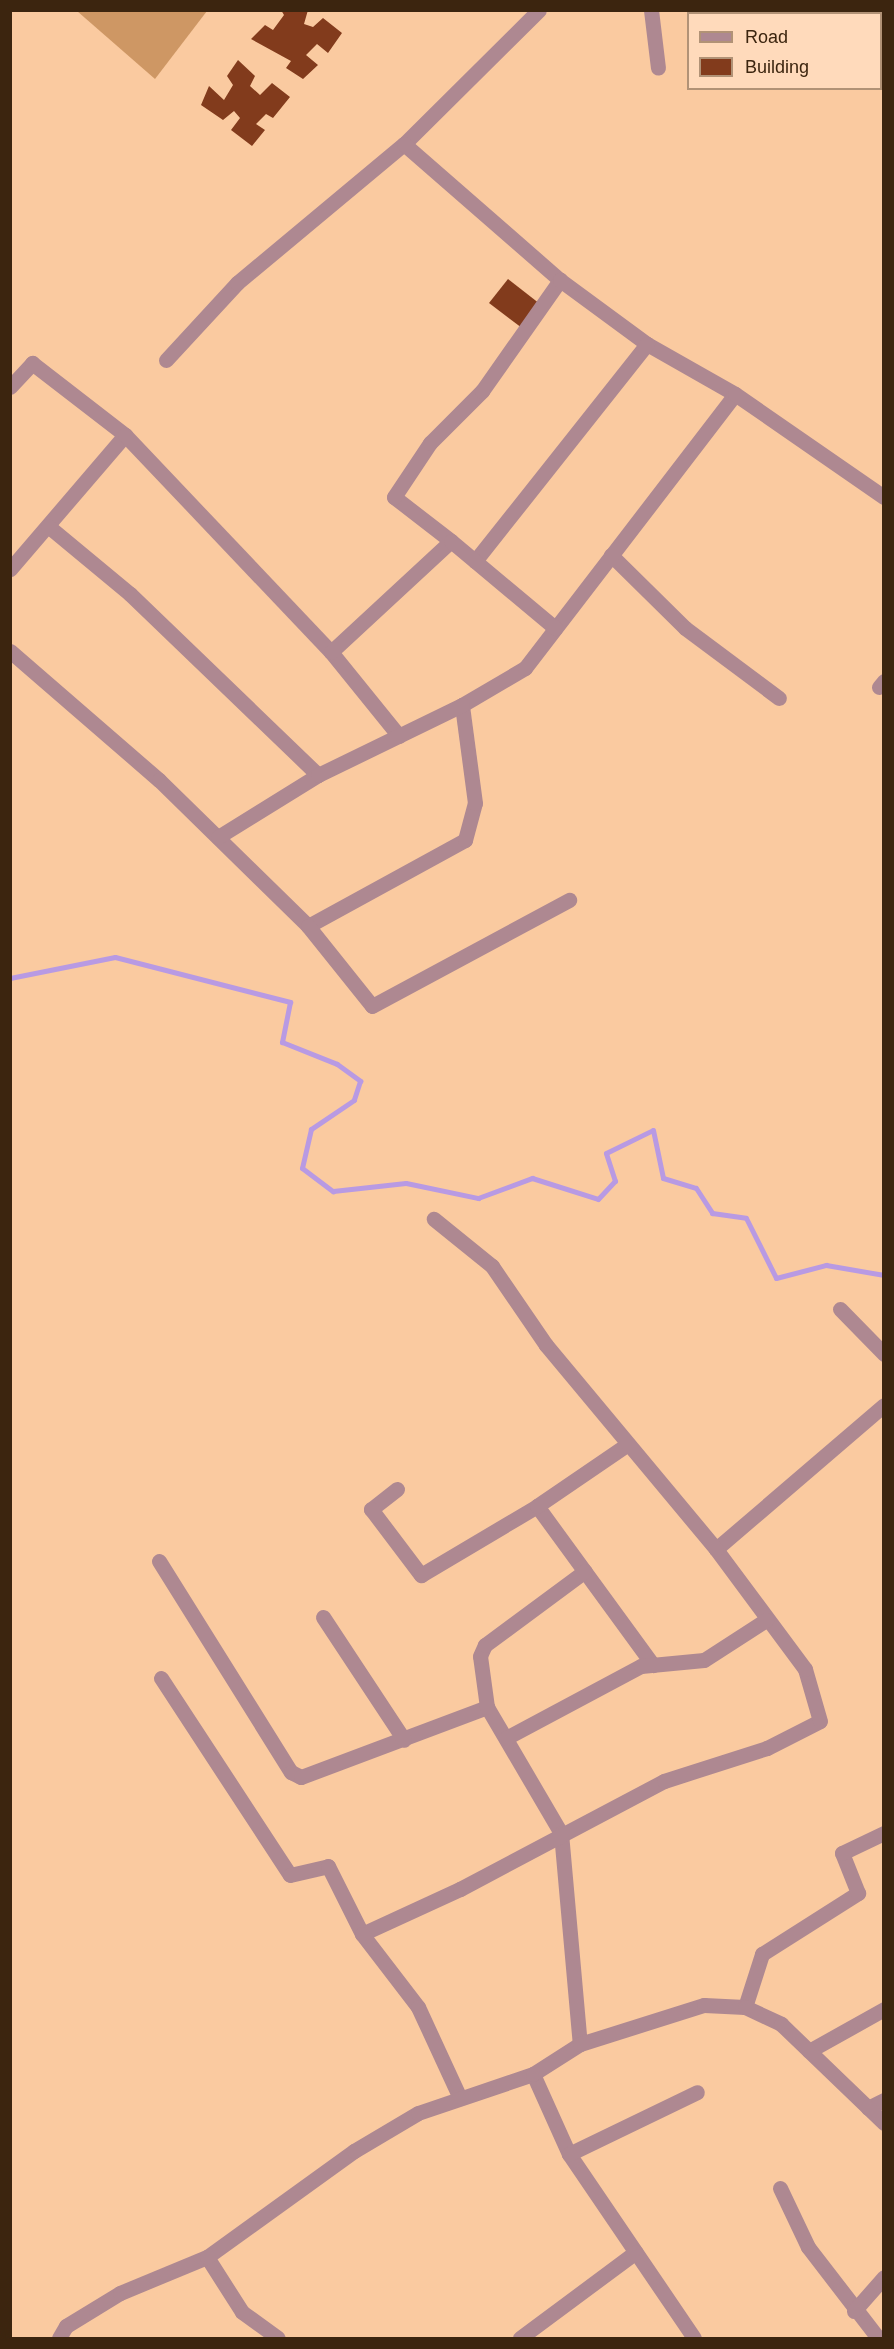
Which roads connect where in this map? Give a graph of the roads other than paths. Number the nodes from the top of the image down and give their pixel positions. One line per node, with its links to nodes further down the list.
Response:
1 (538, 10): 4 (street)
2 (651, 10): 3 (street)
3 (658, 68)
4 (404, 144): 5 (street); 7 (street)
5 (560, 280): 6 (street); 13 (street)
6 (647, 344): 9 (street); 15 (street)
7 (166, 360)
8 (10, 387): 10 (street)
9 (735, 394): 11 (street); 14 (street)
10 (125, 435): 12 (street); 19 (street)
11 (884, 497)
12 (48, 526): 16 (street); 23 (street)
13 (451, 541): 15 (street); 19 (street)
14 (611, 555): 17 (street); 20 (street)
15 (475, 561): 17 (street)
16 (10, 569)
17 (555, 628): 21 (street)
18 (10, 651): 24 (street)
19 (331, 652): 22 (street)
20 (779, 698)
21 (462, 705): 22 (street); 26 (street)
22 (399, 736): 23 (street)
23 (318, 775): 24 (street)
24 (218, 837): 26 (street)
25 (569, 900): 26 (street)
26 (308, 926)
27 (434, 1219): 31 (street)
28 (840, 1309): 29 (street)
29 (884, 1354)
30 (884, 1405): 34 (street)
31 (628, 1444): 33 (street); 34 (street)
32 (397, 1488): 33 (street)
33 (537, 1506): 36 (street)
34 (716, 1549): 38 (street)
35 (159, 1561): 43 (street)
36 (585, 1571): 39 (street); 41 (street)
37 (323, 1617): 43 (street)
38 (766, 1620): 39 (street); 44 (street)
39 (653, 1665): 42 (street)
40 (161, 1678): 46 (street)
41 (487, 1707): 42 (street); 43 (street)
42 (506, 1738): 44 (street)
43 (404, 1740)
44 (561, 1833): 46 (street); 49 (street)
45 (884, 1833): 47 (street)
46 (362, 1934): 53 (street)
47 (745, 2007): 49 (street); 50 (street)
48 (884, 2009): 50 (street)
49 (580, 2044): 51 (street)
50 (808, 2051): 55 (street)
51 (533, 2074): 53 (street); 57 (street)
52 (697, 2092): 57 (street)
53 (460, 2098): 60 (street)
54 (884, 2100): 55 (street)
55 (868, 2108): 56 (street)
56 (884, 2123)
57 (570, 2154): 59 (street)
58 (780, 2188): 62 (street)
59 (636, 2252): 65 (street); 66 (street)
60 (207, 2257): 63 (street); 64 (street)
61 (884, 2277): 62 (street)
62 (854, 2311): 67 (street)
63 (59, 2338)
64 (278, 2338)
65 (520, 2338)
66 (694, 2338)
67 (878, 2338)

